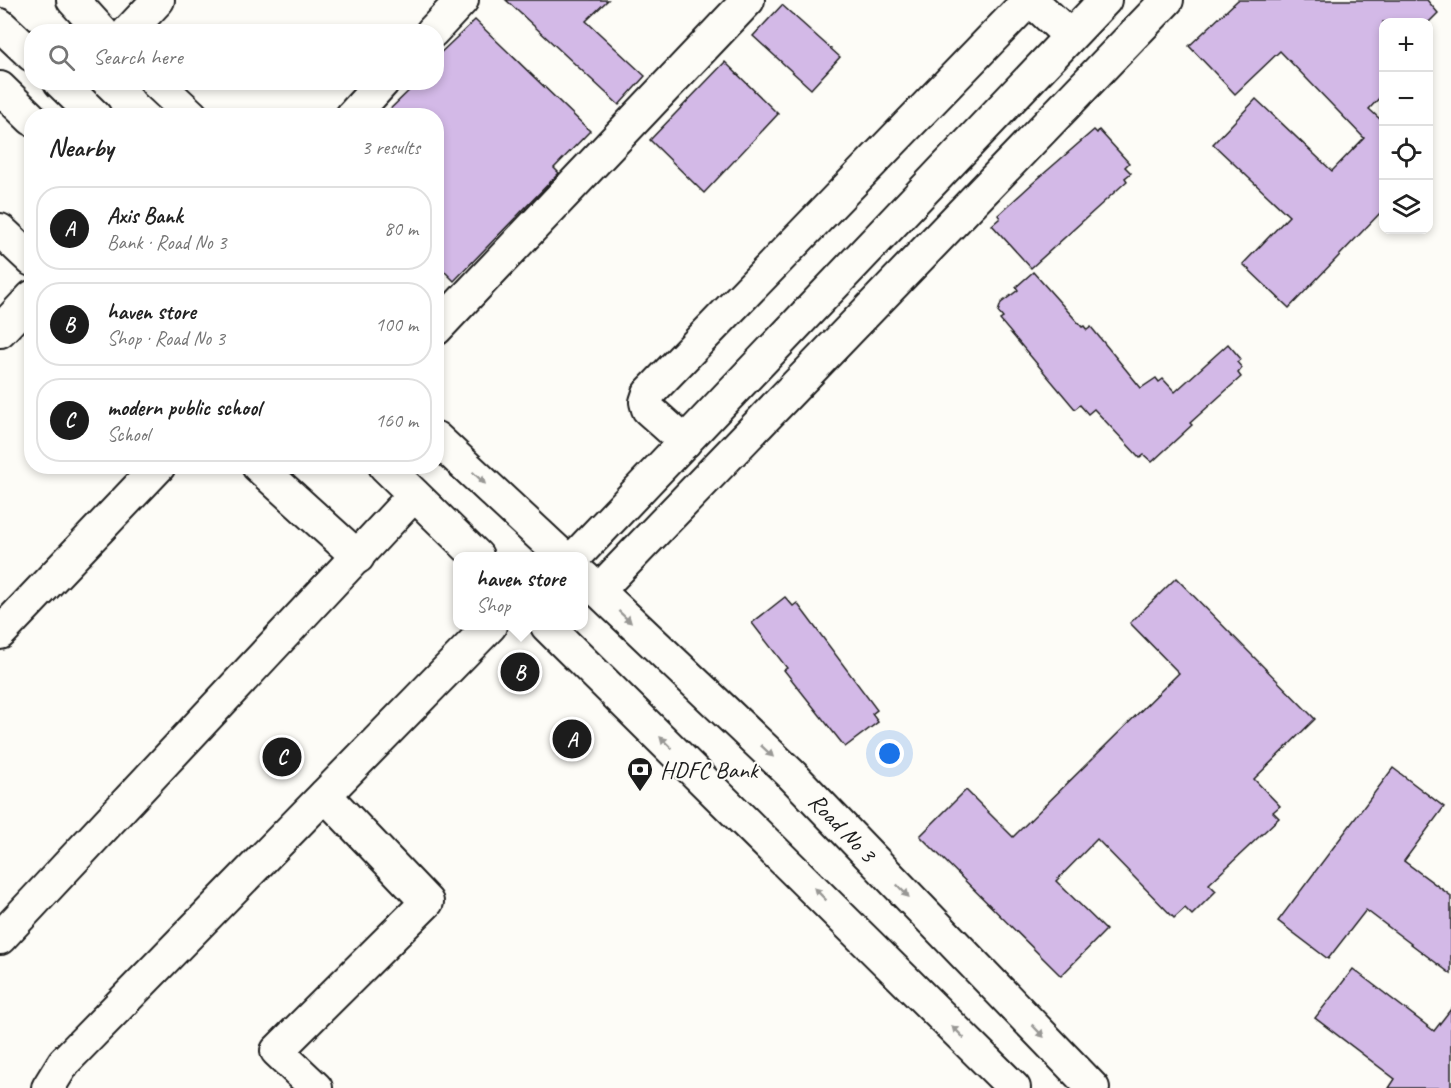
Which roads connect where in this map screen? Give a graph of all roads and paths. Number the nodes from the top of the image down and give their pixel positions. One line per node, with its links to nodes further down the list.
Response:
1 (73, 0): 8 (street)
2 (158, 0): 9 (street)
3 (462, 0): 10 (street)
4 (748, 0): 25 (street)
5 (1030, 0): 12 (street); 27 (street)
6 (1105, 0): 12 (street)
7 (1167, 0): 37 (street)
8 (95, 24)
9 (136, 24)
10 (440, 24)
11 (0, 26): 13 (street)
12 (1070, 36): 27 (street)
13 (24, 48)
14 (0, 88): 21 (street)
15 (68, 90): 18 (street)
16 (164, 90): 19 (street)
17 (376, 90): 20 (street)
18 (87, 108)
19 (184, 108)
20 (359, 108)
21 (24, 110)
22 (0, 230): 23 (street)
23 (24, 252)
24 (24, 305): 26 (street)
25 (444, 321)
26 (0, 330)
27 (685, 442): 35 (street)
28 (444, 445): 34 (street, one-way to 34)
29 (151, 474): 40 (street)
30 (267, 474): 36 (street)
31 (393, 474): 32 (street)
32 (414, 495): 33 (street); 36 (street)
33 (473, 552)
34 (558, 552)
35 (566, 552)
36 (358, 557): 42 (street)
37 (591, 584): 46 (street, Road No 3, one-way to 46)
38 (486, 630): 41 (street)
39 (551, 630): 45 (street, one-way to 39)
40 (0, 633)
41 (325, 795): 43 (street); 44 (street)
42 (0, 938)
43 (48, 1088)
44 (316, 1088)
45 (1014, 1088)
46 (1093, 1088)

